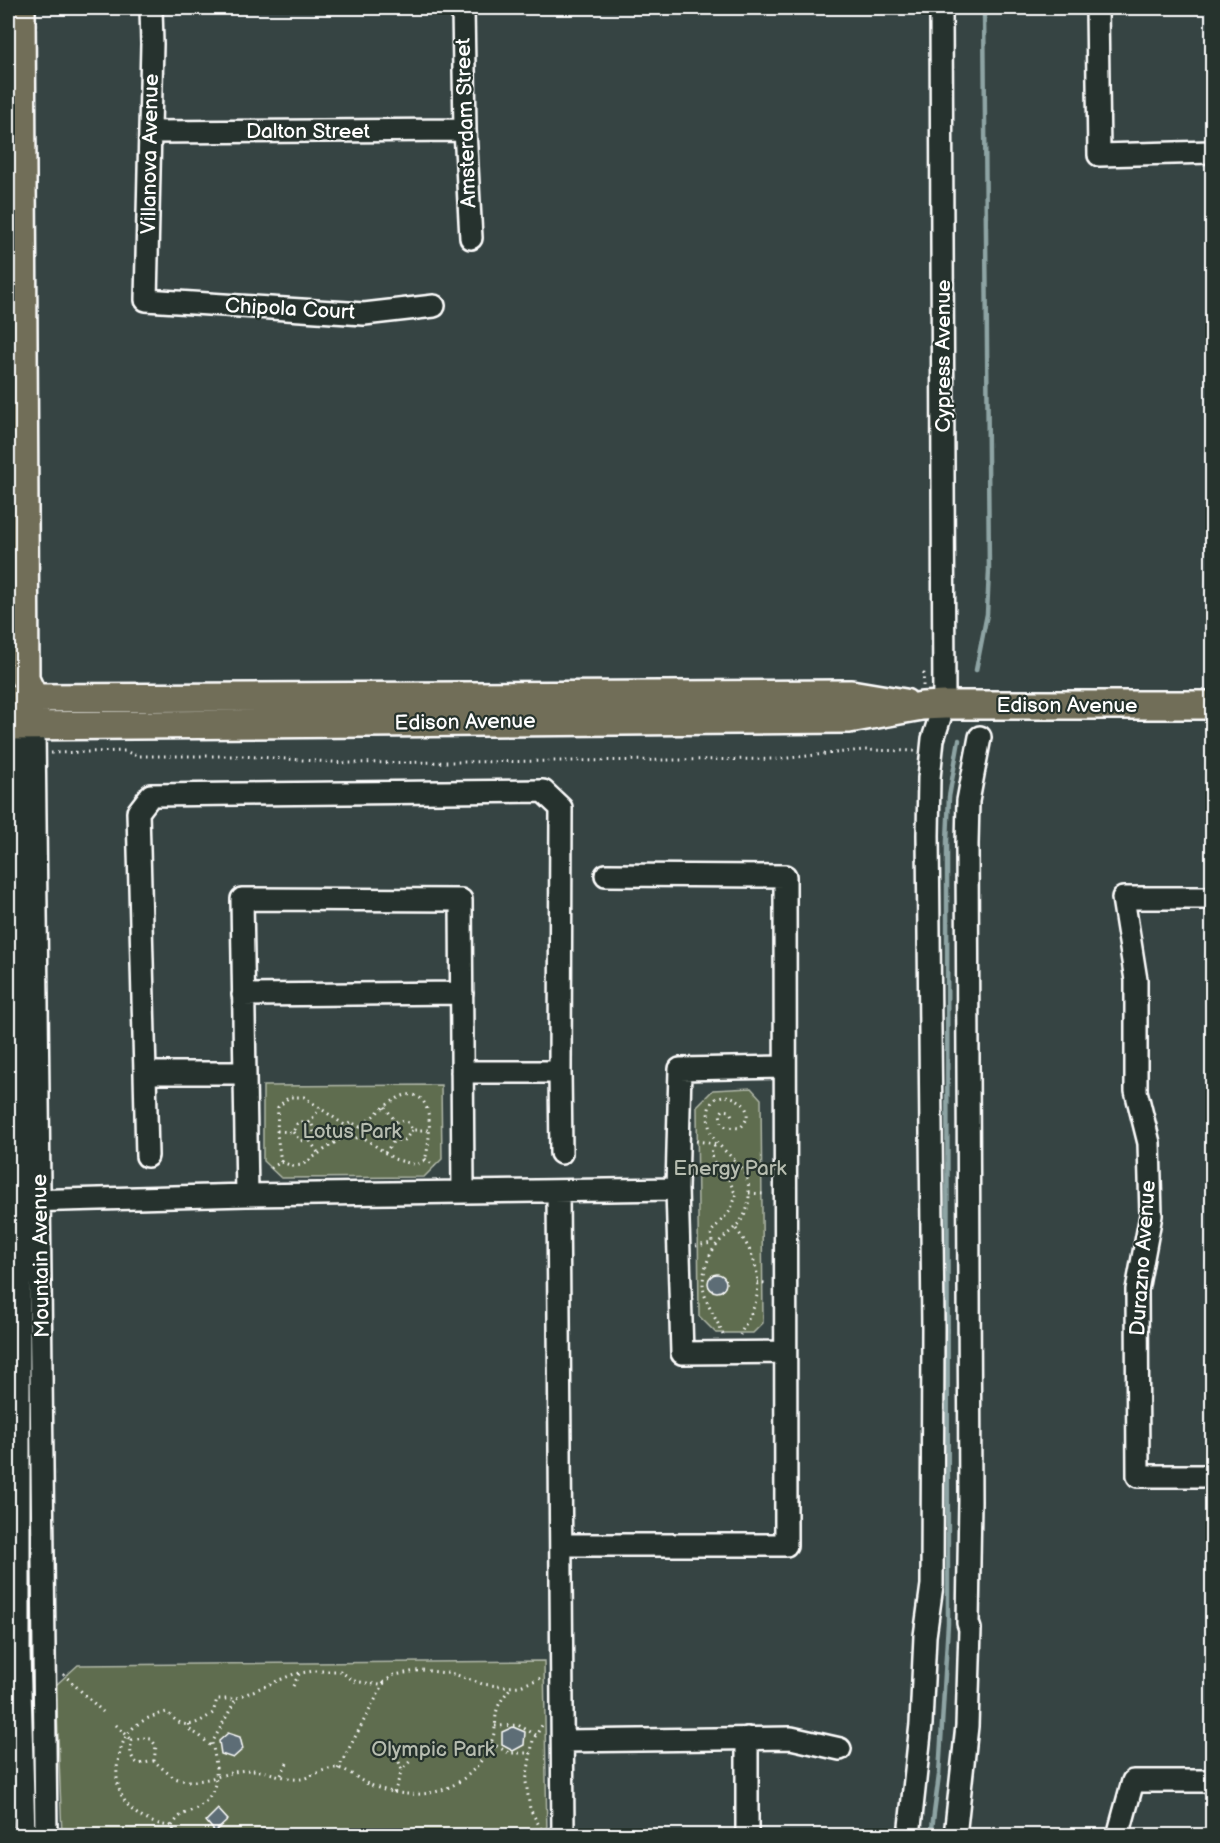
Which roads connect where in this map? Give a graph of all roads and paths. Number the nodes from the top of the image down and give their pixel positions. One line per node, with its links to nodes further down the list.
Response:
1 (151, 8): 7 (street, Villanova Avenue)
2 (463, 8): 6 (street, Amsterdam Street)
3 (941, 8): 16 (street, Cypress Avenue)
4 (1097, 8): 8 (street)
5 (17, 19): 10 (main road, Mountain Avenue)
6 (465, 130): 7 (street, Dalton Street); 9 (street, Amsterdam Street)
7 (150, 132): 11 (street, Villanova Avenue)
8 (1212, 152)
9 (471, 238)
10 (15, 287): 13 (main road, Mountain Avenue)
11 (146, 300): 12 (street, Chipola Court)
12 (435, 306)
13 (16, 382): 14 (main road, Mountain Avenue)
14 (20, 694): 16 (main road, Edison Avenue); 17 (main road, Mountain Avenue)
15 (1212, 705): 16 (main road, Edison Avenue)
16 (933, 706): 17 (main road, Edison Avenue); 19 (street, Cypress Avenue)
17 (18, 727): 61 (street, Mountain Avenue)
18 (980, 736): 113 (street)
19 (932, 751): 20 (path); 112 (street, Cypress Avenue)
20 (52, 753)
21 (606, 875): 25 (street)
22 (1212, 898): 70 (street, Durazno Avenue)
23 (462, 993): 24 (street); 24 (street); 26 (street)
24 (243, 995): 29 (street)
25 (785, 1067): 55 (street); 69 (street)
26 (462, 1072): 27 (street); 57 (street)
27 (560, 1072): 28 (street); 49 (street)
28 (145, 1073): 29 (street); 50 (street)
29 (244, 1073): 60 (street)
30 (386, 1107): 33 (path); 36 (path); 38 (path)
31 (320, 1108): 34 (path); 35 (path); 39 (path)
32 (732, 1116): 46 (path)
33 (396, 1122): 37 (path); 43 (path)
34 (309, 1123): 40 (path); 44 (path)
35 (346, 1126): 36 (path); 42 (path)
36 (360, 1127): 41 (path)
37 (412, 1130): 38 (path); 43 (path)
38 (429, 1130): 51 (path)
39 (277, 1131): 40 (path); 52 (path)
40 (293, 1132): 44 (path)
41 (360, 1135): 42 (path); 47 (path)
42 (346, 1136): 48 (path)
43 (395, 1139): 47 (path)
44 (309, 1140): 48 (path)
45 (696, 1141): 46 (path)
46 (717, 1144): 58 (path); 63 (path)
47 (385, 1153): 51 (path)
48 (319, 1154): 52 (path)
49 (561, 1154)
50 (147, 1156)
51 (425, 1159): 53 (path)
52 (280, 1162): 54 (path)
53 (435, 1166)
54 (271, 1168)
55 (677, 1189): 56 (street); 69 (street)
56 (558, 1191): 57 (street); 71 (street)
57 (463, 1192): 60 (street)
58 (749, 1193): 59 (path); 62 (path)
59 (764, 1194)
60 (247, 1195): 61 (street)
61 (22, 1201): 72 (street, Mountain Avenue); 73 (street, Mountain Avenue)
62 (736, 1228): 63 (path); 65 (path)
63 (714, 1244): 64 (path); 67 (path)
64 (696, 1246)
65 (757, 1282): 66 (path); 68 (path)
66 (765, 1282)
67 (723, 1335)
68 (740, 1335)
69 (785, 1352): 71 (street)
70 (1212, 1476)
71 (561, 1545): 90 (street)
72 (13, 1652): 73 (street); 106 (street, Mountain Avenue)
73 (44, 1652): 107 (street, Mountain Avenue)
74 (60, 1671): 81 (path)
75 (299, 1674): 77 (path); 78 (path); 80 (path)
76 (544, 1677): 79 (path)
77 (386, 1680): 79 (path); 99 (path)
78 (293, 1686)
79 (511, 1687): 85 (path)
80 (237, 1698): 83 (path); 92 (path)
81 (103, 1712)
82 (545, 1721): 86 (path)
83 (189, 1724): 87 (path); 92 (path)
84 (116, 1725): 87 (path)
85 (495, 1726): 86 (path); 91 (path)
86 (536, 1735): 94 (path)
87 (127, 1736): 89 (path); 105 (path)
88 (747, 1738): 90 (street); 93 (street); 111 (street)
89 (132, 1740): 96 (path); 96 (path)
90 (564, 1741): 110 (street)
91 (491, 1743): 94 (path); 104 (path)
92 (214, 1749): 101 (path)
93 (840, 1749)
94 (531, 1752): 109 (path)
95 (412, 1759): 100 (path)
96 (154, 1761): 101 (path)
97 (399, 1762): 100 (path)
98 (287, 1763): 102 (path)
99 (338, 1769): 102 (path); 104 (path)
100 (402, 1770): 104 (path)
101 (217, 1775): 102 (path); 105 (path)
102 (281, 1775)
103 (1212, 1780): 114 (street)
104 (393, 1793)
105 (172, 1826): 108 (path)
106 (24, 1836)
107 (46, 1836)
108 (174, 1836)
109 (545, 1836)
110 (563, 1836)
111 (747, 1836)
112 (909, 1836)
113 (955, 1836)
114 (1118, 1836)

